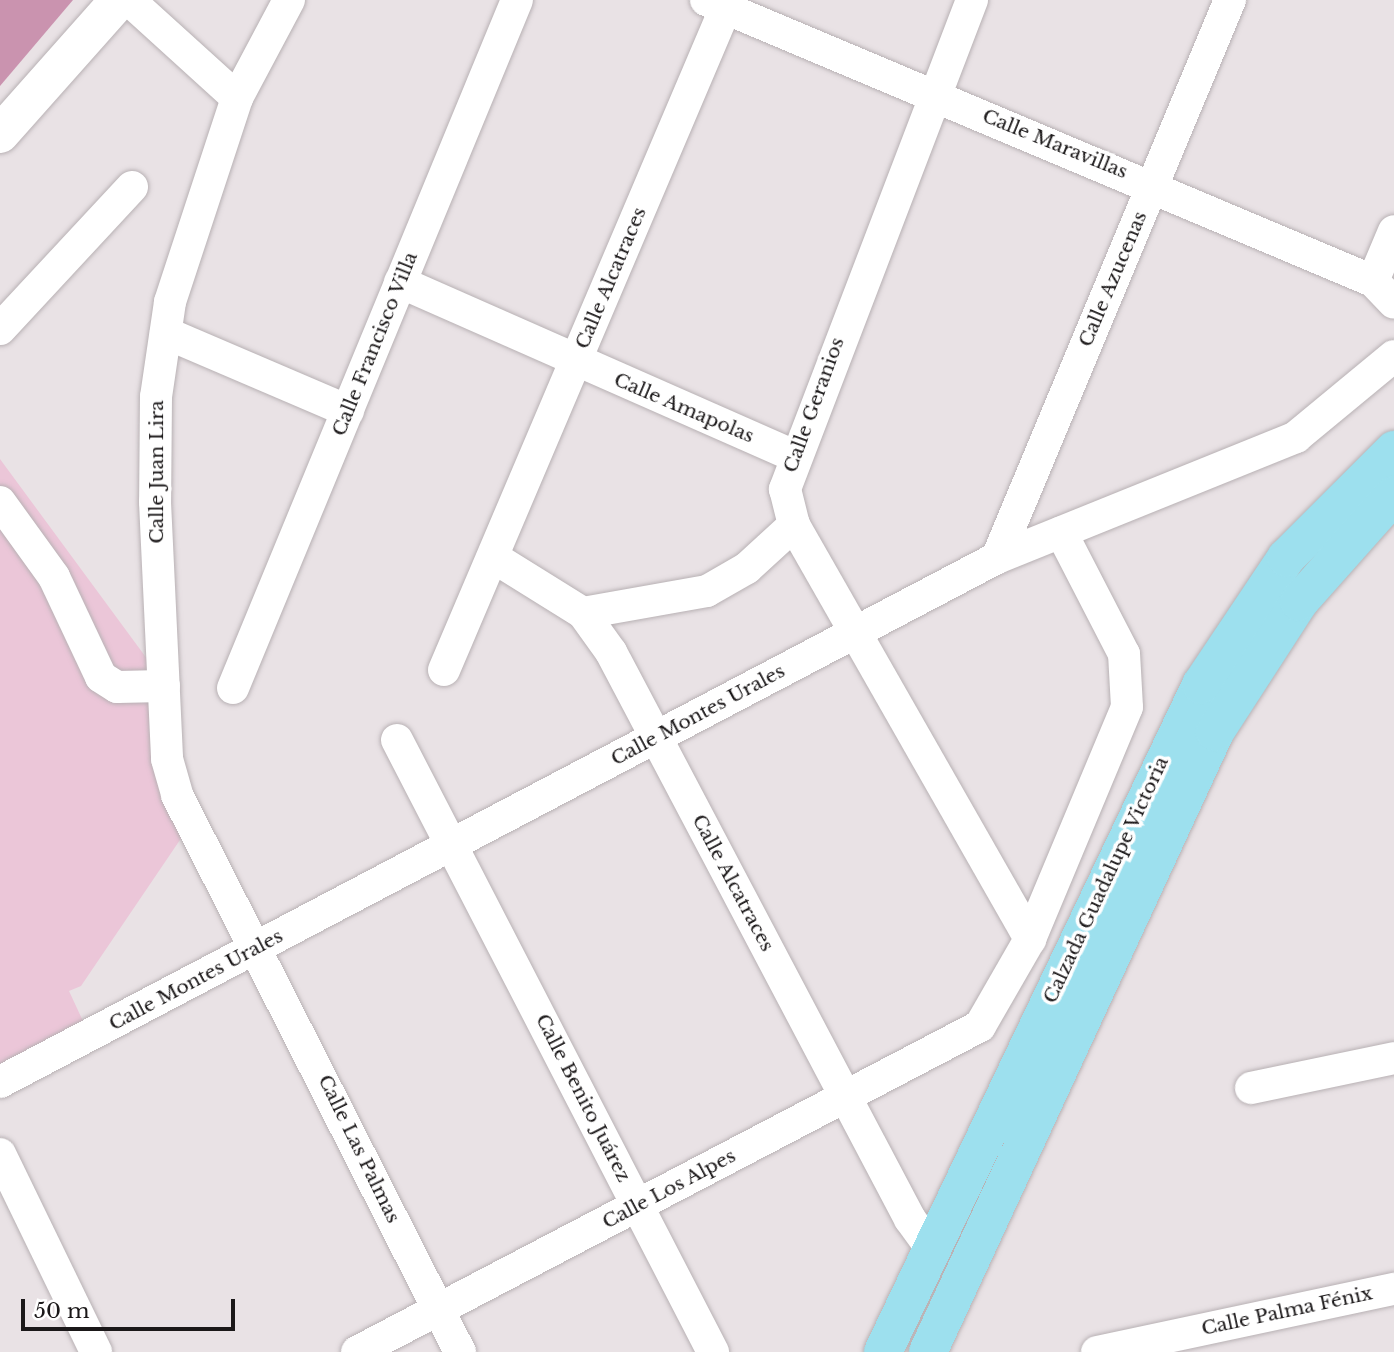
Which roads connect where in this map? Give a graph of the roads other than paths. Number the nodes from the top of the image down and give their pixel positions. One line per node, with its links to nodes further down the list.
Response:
1 (119, 0): 10 (main road)
2 (129, 0): 9 (street)
3 (289, 0): 9 (street, Calle Juan Lira)
4 (517, 0): 14 (street, Calle Francisco Villa)
5 (972, 0): 8 (street, Calle Geranios)
6 (1230, 0): 11 (street, Calle Azucenas)
7 (720, 3): 8 (street, Calle Maravillas); 19 (street, Calle Alcatraces)
8 (933, 93): 11 (street, Calle Maravillas); 22 (street, Calle Geranios)
9 (237, 97): 17 (street, Calle Juan Lira)
10 (0, 134)
11 (1153, 184): 15 (street, Calle Maravillas); 28 (street, Calle Azucenas)
12 (132, 187): 16 (street)
13 (1394, 231): 15 (street)
14 (400, 282): 19 (street, Calle Amapolas); 20 (street, Calle Francisco Villa)
15 (1384, 292)
16 (0, 329)
17 (166, 333): 20 (street); 32 (street, Calle Juan Lira)
18 (1394, 356): 26 (street, Calle Montes Urales)
19 (575, 361): 22 (street, Calle Amapolas); 27 (street, Calle Alcatraces)
20 (348, 411): 33 (street, Calle Francisco Villa)
21 (1394, 450): 45 (main road, Calzada Guadalupe Victoria)
22 (793, 455): 25 (street, Calle Geranios)
23 (1394, 495): 53 (main road, Calzada Guadalupe Victoria)
24 (0, 502): 32 (street)
25 (794, 525): 29 (street); 30 (street, Calle Geranios)
26 (1061, 532): 28 (street, Calle Montes Urales); 37 (street)
27 (493, 557): 29 (street, Calle Alcatraces); 31 (street, Calle Alcatraces)
28 (997, 558): 30 (street, Calle Montes Urales)
29 (583, 613): 34 (street, Calle Alcatraces)
30 (858, 631): 34 (street, Calle Montes Urales); 37 (street, Calle Geranios)
31 (444, 670)
32 (164, 687): 38 (street, Calle Juan Lira)
33 (233, 688)
34 (656, 737): 36 (street, Calle Montes Urales); 42 (street, Calle Alcatraces)
35 (397, 740): 36 (street, Calle Benito Juárez)
36 (454, 844): 38 (street, Calle Montes Urales); 44 (street, Calle Benito Juárez)
37 (1030, 939): 42 (street, Calle Los Alpes)
38 (258, 947): 40 (street, Calle Montes Urales); 47 (street, Calle Las Palmas)
39 (1394, 1058): 41 (street)
40 (0, 1082)
41 (1251, 1088)
42 (846, 1097): 44 (street, Calle Los Alpes); 45 (street, Calle Alcatraces)
43 (0, 1154): 48 (street)
44 (638, 1205): 47 (street, Calle Los Alpes); 51 (street, Calle Benito Juárez)
45 (931, 1248): 52 (main road, Calzada Guadalupe Victoria)
46 (1394, 1289): 54 (street, Calle Palma Fénix)
47 (439, 1310): 49 (street, Calle Los Alpes); 50 (street, Calle Las Palmas)
48 (96, 1352)
49 (357, 1352)
50 (460, 1352)
51 (713, 1352)
52 (883, 1352)
53 (928, 1352)
54 (1097, 1352)

